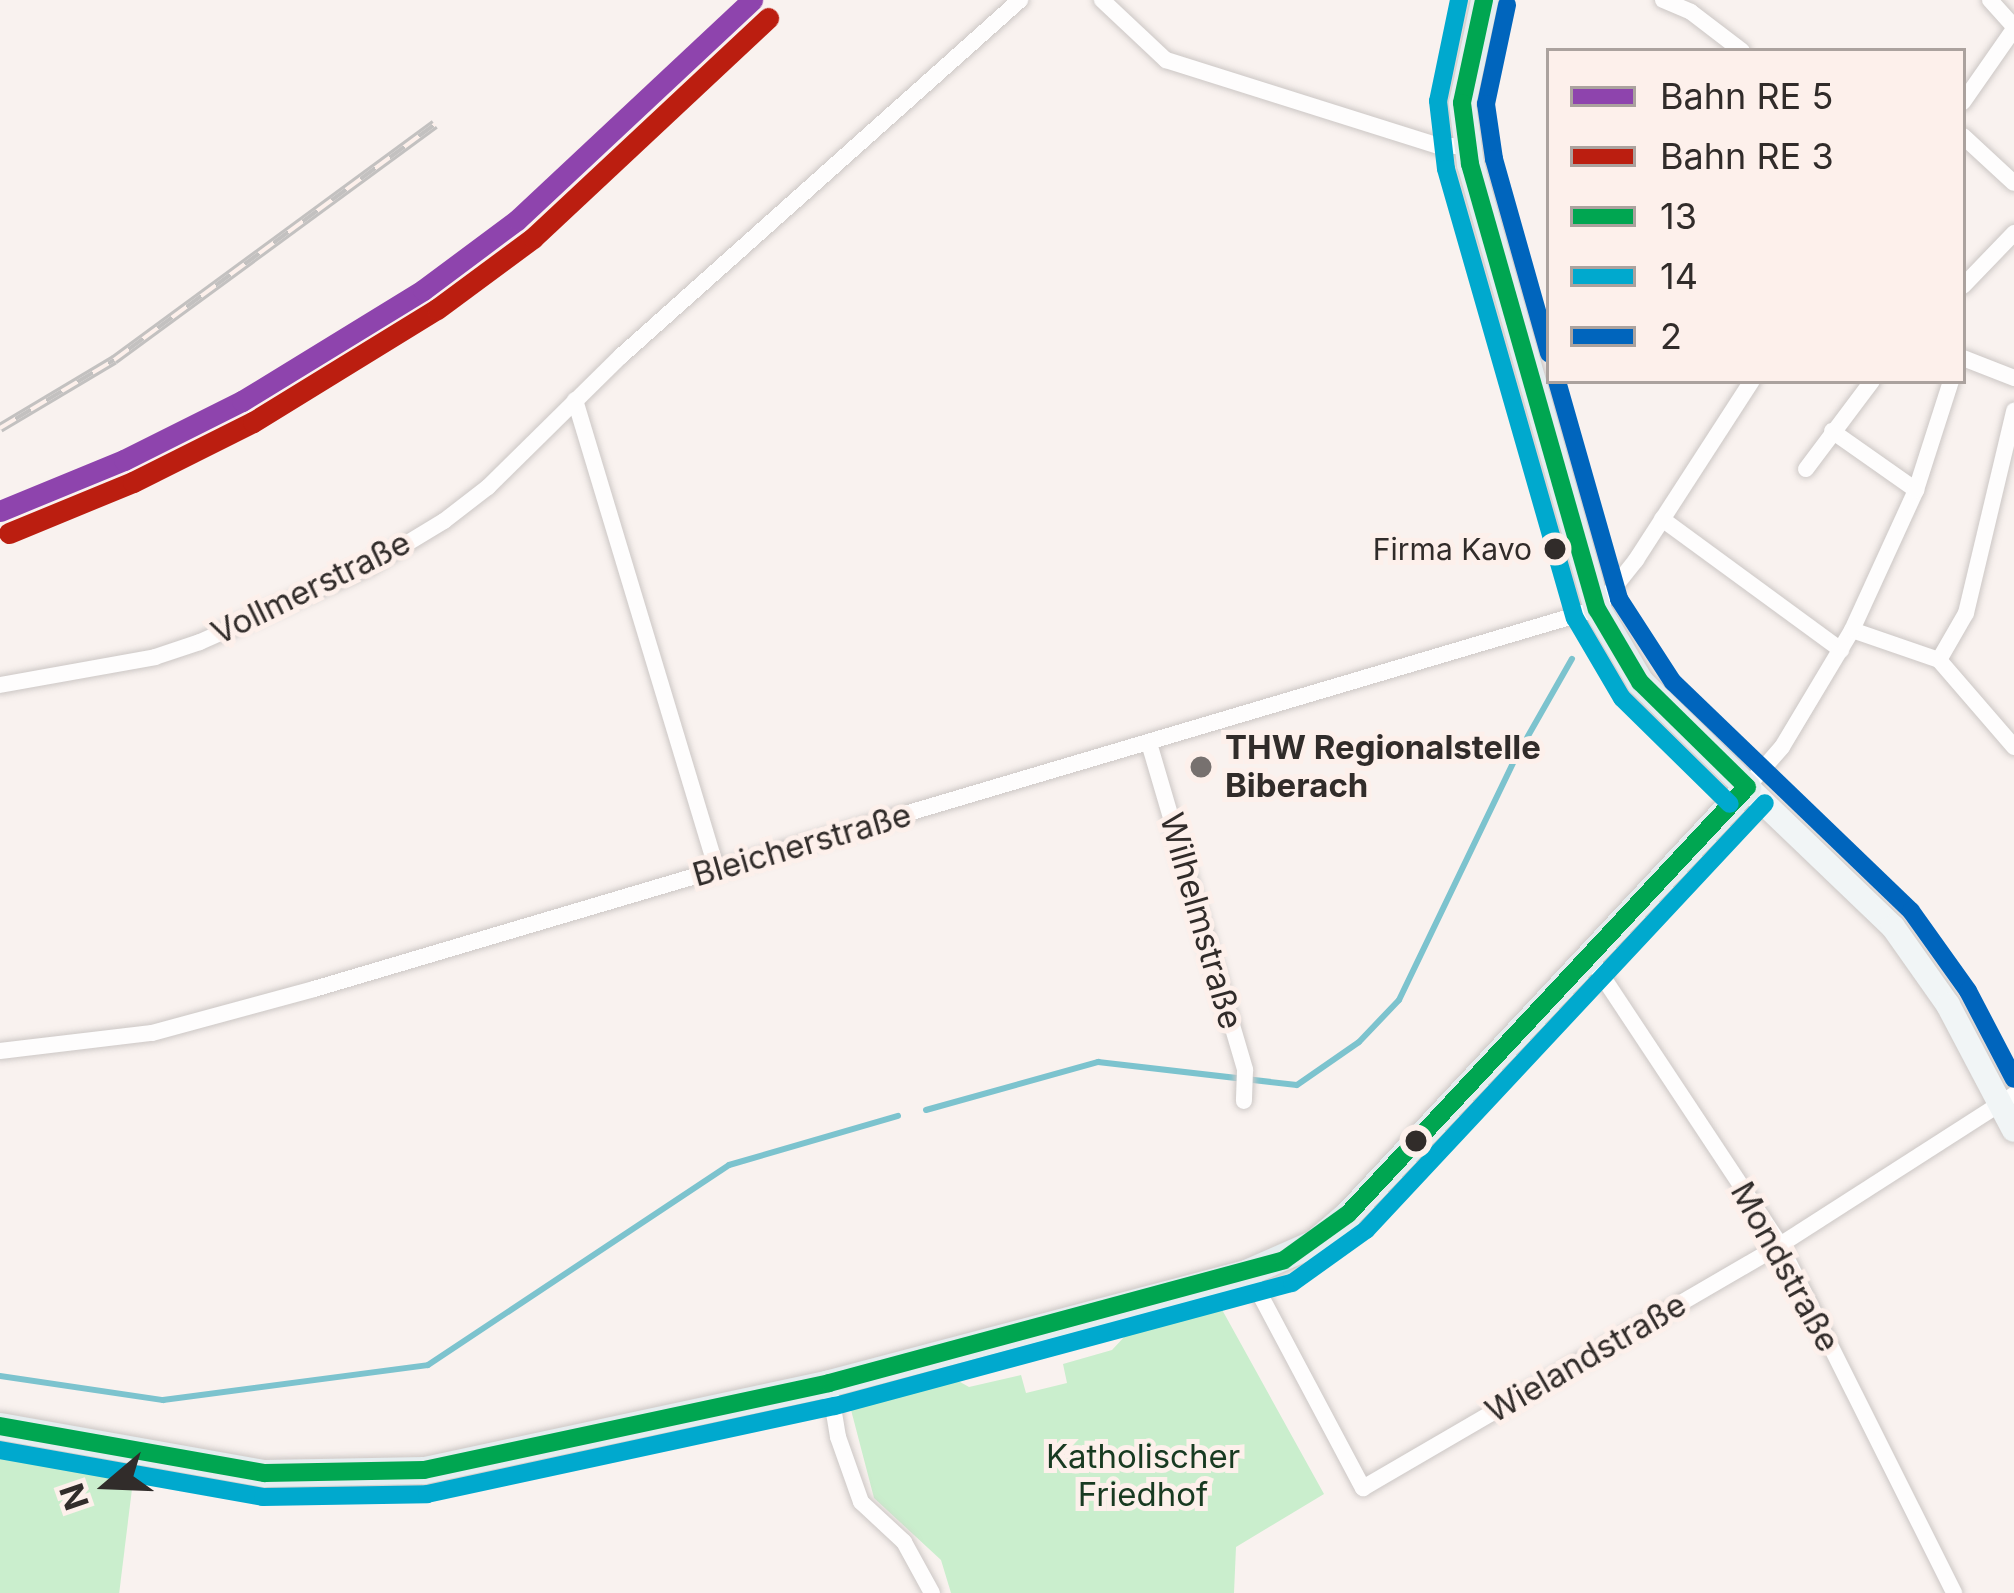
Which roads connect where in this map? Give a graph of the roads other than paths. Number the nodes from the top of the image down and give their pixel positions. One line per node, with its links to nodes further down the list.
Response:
1 (1020, 0): 19 (street, Vollmerstraße)
2 (1102, 0): 10 (street)
3 (1484, 0): 10 (main road)
4 (1663, 0): 7 (street)
5 (1990, 0): 6 (street)
6 (2014, 28): 8 (street)
7 (1738, 48)
8 (1966, 98)
9 (1966, 139): 11 (street)
10 (1468, 146): 25 (main road)
11 (2014, 183)
12 (2014, 233): 13 (street)
13 (1966, 283)
14 (1966, 359): 15 (street)
15 (2014, 378)
16 (1750, 384): 24 (street)
17 (1870, 384): 21 (street)
18 (1950, 384): 23 (street)
19 (575, 400): 29 (street, Vollmerstraße); 33 (street)
20 (2014, 411): 28 (street)
21 (1832, 431): 22 (street); 23 (street)
22 (1807, 469)
23 (1916, 490): 26 (street)
24 (1662, 519): 25 (street); 27 (street)
25 (1597, 609): 30 (street, Bleicherstraße); 32 (main road)
26 (1852, 630): 27 (street); 28 (street)
27 (1841, 650): 32 (street)
28 (1939, 660): 31 (street)
29 (0, 685)
30 (1149, 743): 33 (street, Bleicherstraße); 37 (street, Wilhelmstraße)
31 (2014, 747)
32 (1747, 787): 34 (main road); 36 (main road)
33 (717, 869): 35 (street, Bleicherstraße)
34 (1589, 956): 39 (street, Mondstraße); 40 (main road)
35 (0, 1051)
36 (2008, 1100): 38 (main road); 39 (street, Wielandstraße)
37 (1244, 1101)
38 (2014, 1130)
39 (1780, 1245): 40 (street, Wielandstraße); 44 (street, Mondstraße)
40 (1248, 1273): 41 (main road)
41 (830, 1383): 42 (main road); 43 (street)
42 (0, 1426)
43 (932, 1593)
44 (1954, 1593)

